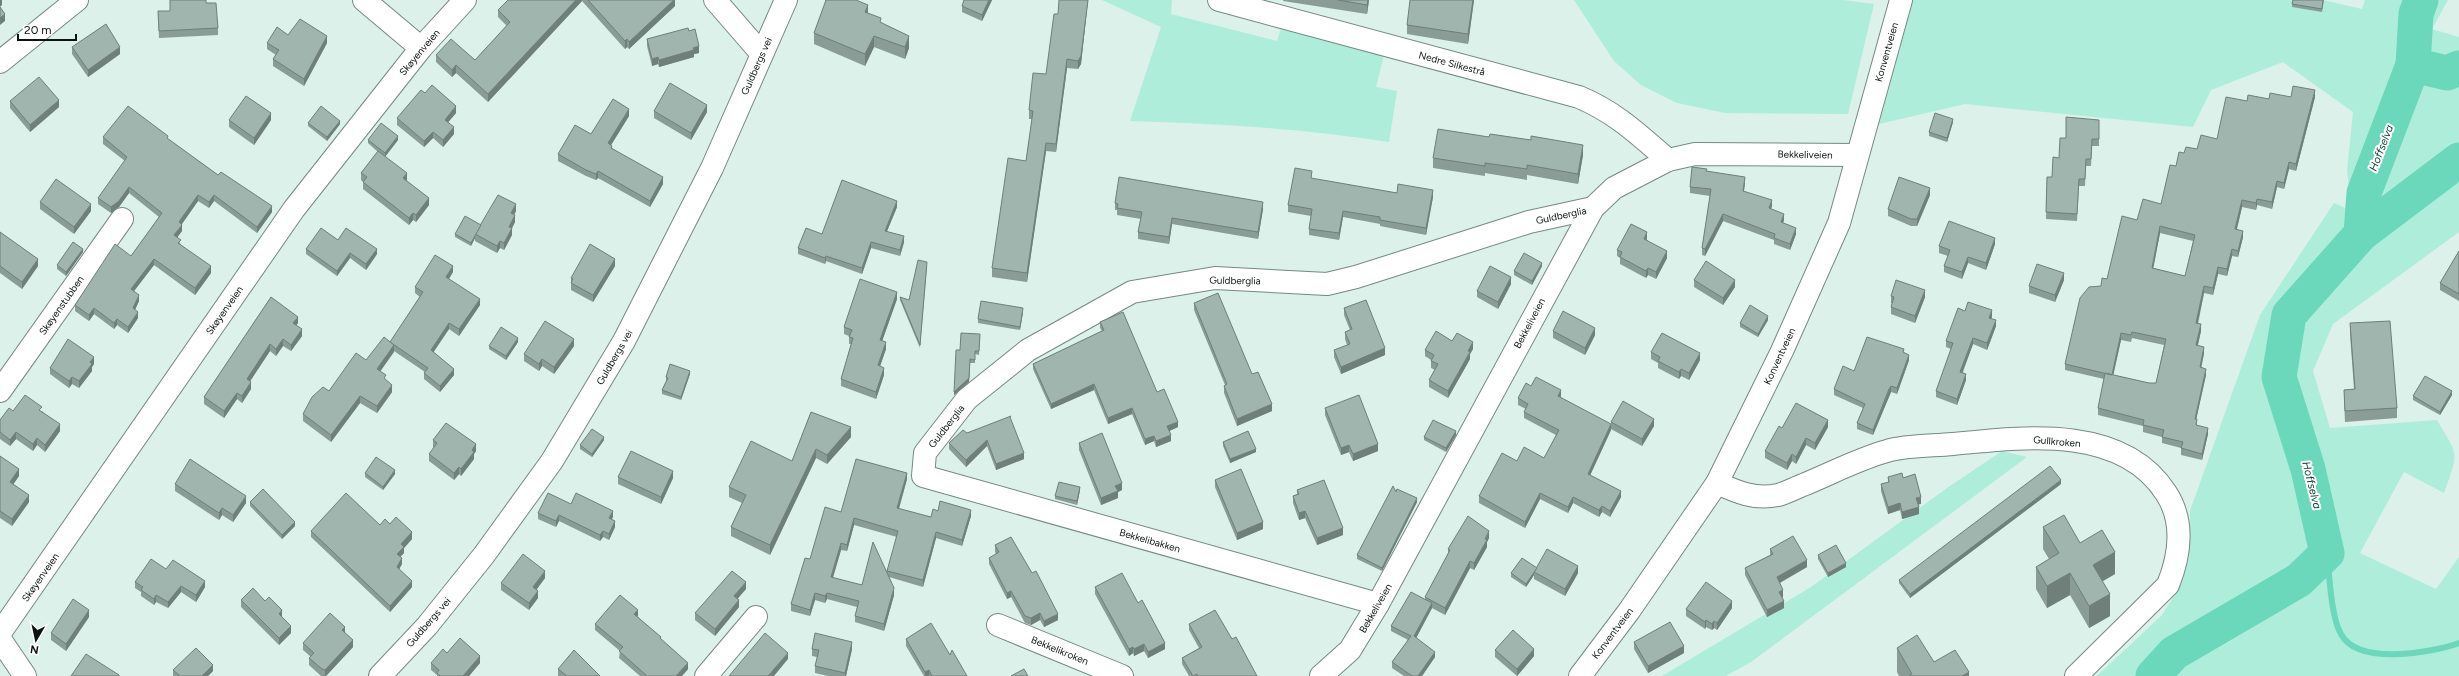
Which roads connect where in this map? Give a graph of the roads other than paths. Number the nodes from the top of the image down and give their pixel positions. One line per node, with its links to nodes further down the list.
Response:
1 (77, 0): 10 (street)
2 (364, 0): 8 (street)
3 (465, 0): 8 (street, Skøyenveien)
4 (715, 0): 9 (street)
5 (786, 0): 9 (street, Guldbergs vei)
6 (1219, 0): 12 (street, Nedre Silkestrå)
7 (1901, 0): 11 (street, Konventveien)
8 (421, 48): 21 (street, Skøyenveien)
9 (761, 52): 24 (street, Guldbergs vei)
10 (0, 62)
11 (1857, 155): 12 (street, Bekkeliveien); 17 (street, Konventveien)
12 (1668, 160): 13 (street, Bekkeliveien)
13 (1593, 208): 16 (street, Guldberglia); 18 (street, Bekkeliveien)
14 (122, 219): 15 (street, Skøyenstubben)
15 (0, 391)
16 (922, 476): 18 (street, Bekkelibakken)
17 (1717, 483): 28 (street, Konventveien); 29 (street, Gullkroken)
18 (1378, 604): 27 (street, Bekkeliveien)
19 (756, 617): 25 (street)
20 (998, 625): 26 (street, Bekkelikroken)
21 (0, 633)
22 (0, 639): 23 (street)
23 (25, 676)
24 (380, 676)
25 (706, 676)
26 (1122, 676)
27 (1321, 676)
28 (1580, 676)
29 (2076, 676)

